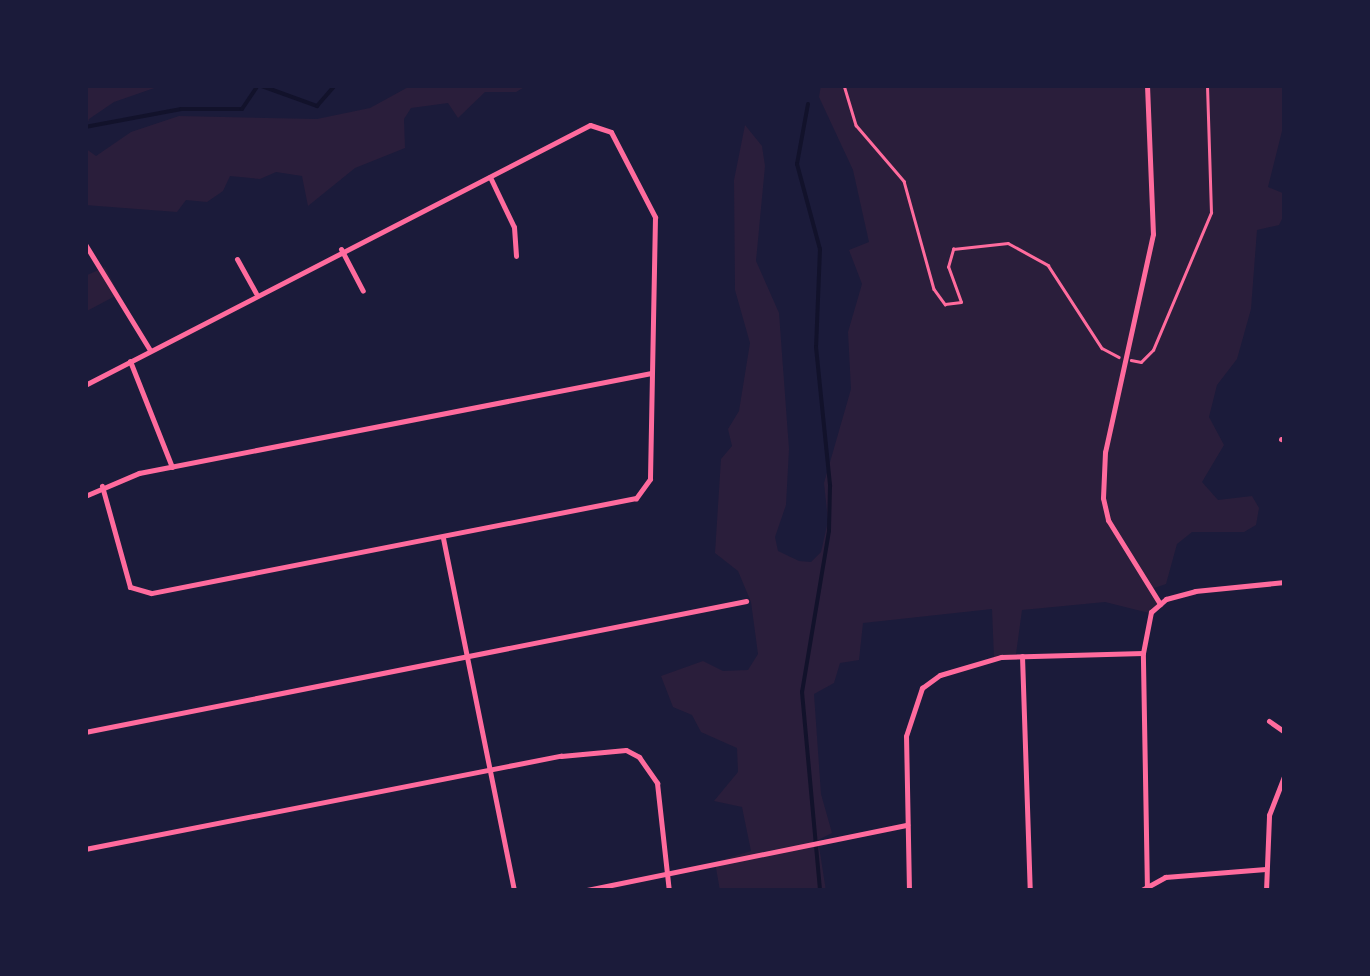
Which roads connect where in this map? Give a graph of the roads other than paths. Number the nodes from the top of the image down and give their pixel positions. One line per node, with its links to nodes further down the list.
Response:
1 (1147, 85): 19 (street)
2 (490, 176): 4 (street); 5 (street); 11 (street)
3 (85, 244): 9 (street)
4 (341, 249): 7 (street); 8 (street)
5 (516, 256)
6 (237, 259): 8 (street)
7 (363, 290)
8 (256, 292): 9 (street)
9 (150, 350): 10 (street)
10 (130, 361): 12 (street); 13 (street)
11 (651, 373): 13 (street); 16 (street)
12 (85, 384)
13 (172, 466): 14 (street)
14 (102, 486): 15 (street); 16 (street)
15 (85, 496)
16 (443, 538): 21 (street)
17 (1285, 582): 19 (street)
18 (746, 601): 21 (street)
19 (1160, 604): 20 (street)
20 (1143, 653): 22 (street); 37 (street)
21 (466, 656): 24 (street); 26 (street)
22 (1022, 656): 28 (street); 36 (street)
23 (1268, 720): 25 (street)
24 (85, 732)
25 (1285, 732)
26 (490, 772): 29 (street); 31 (street); 32 (street)
27 (1285, 774): 30 (street)
28 (907, 825): 31 (street); 35 (street)
29 (85, 849)
30 (1266, 869): 37 (street); 38 (street)
31 (667, 872): 33 (street); 34 (street)
32 (514, 891)
33 (582, 891)
34 (669, 891)
35 (909, 891)
36 (1030, 891)
37 (1145, 891)
38 (1266, 891)

